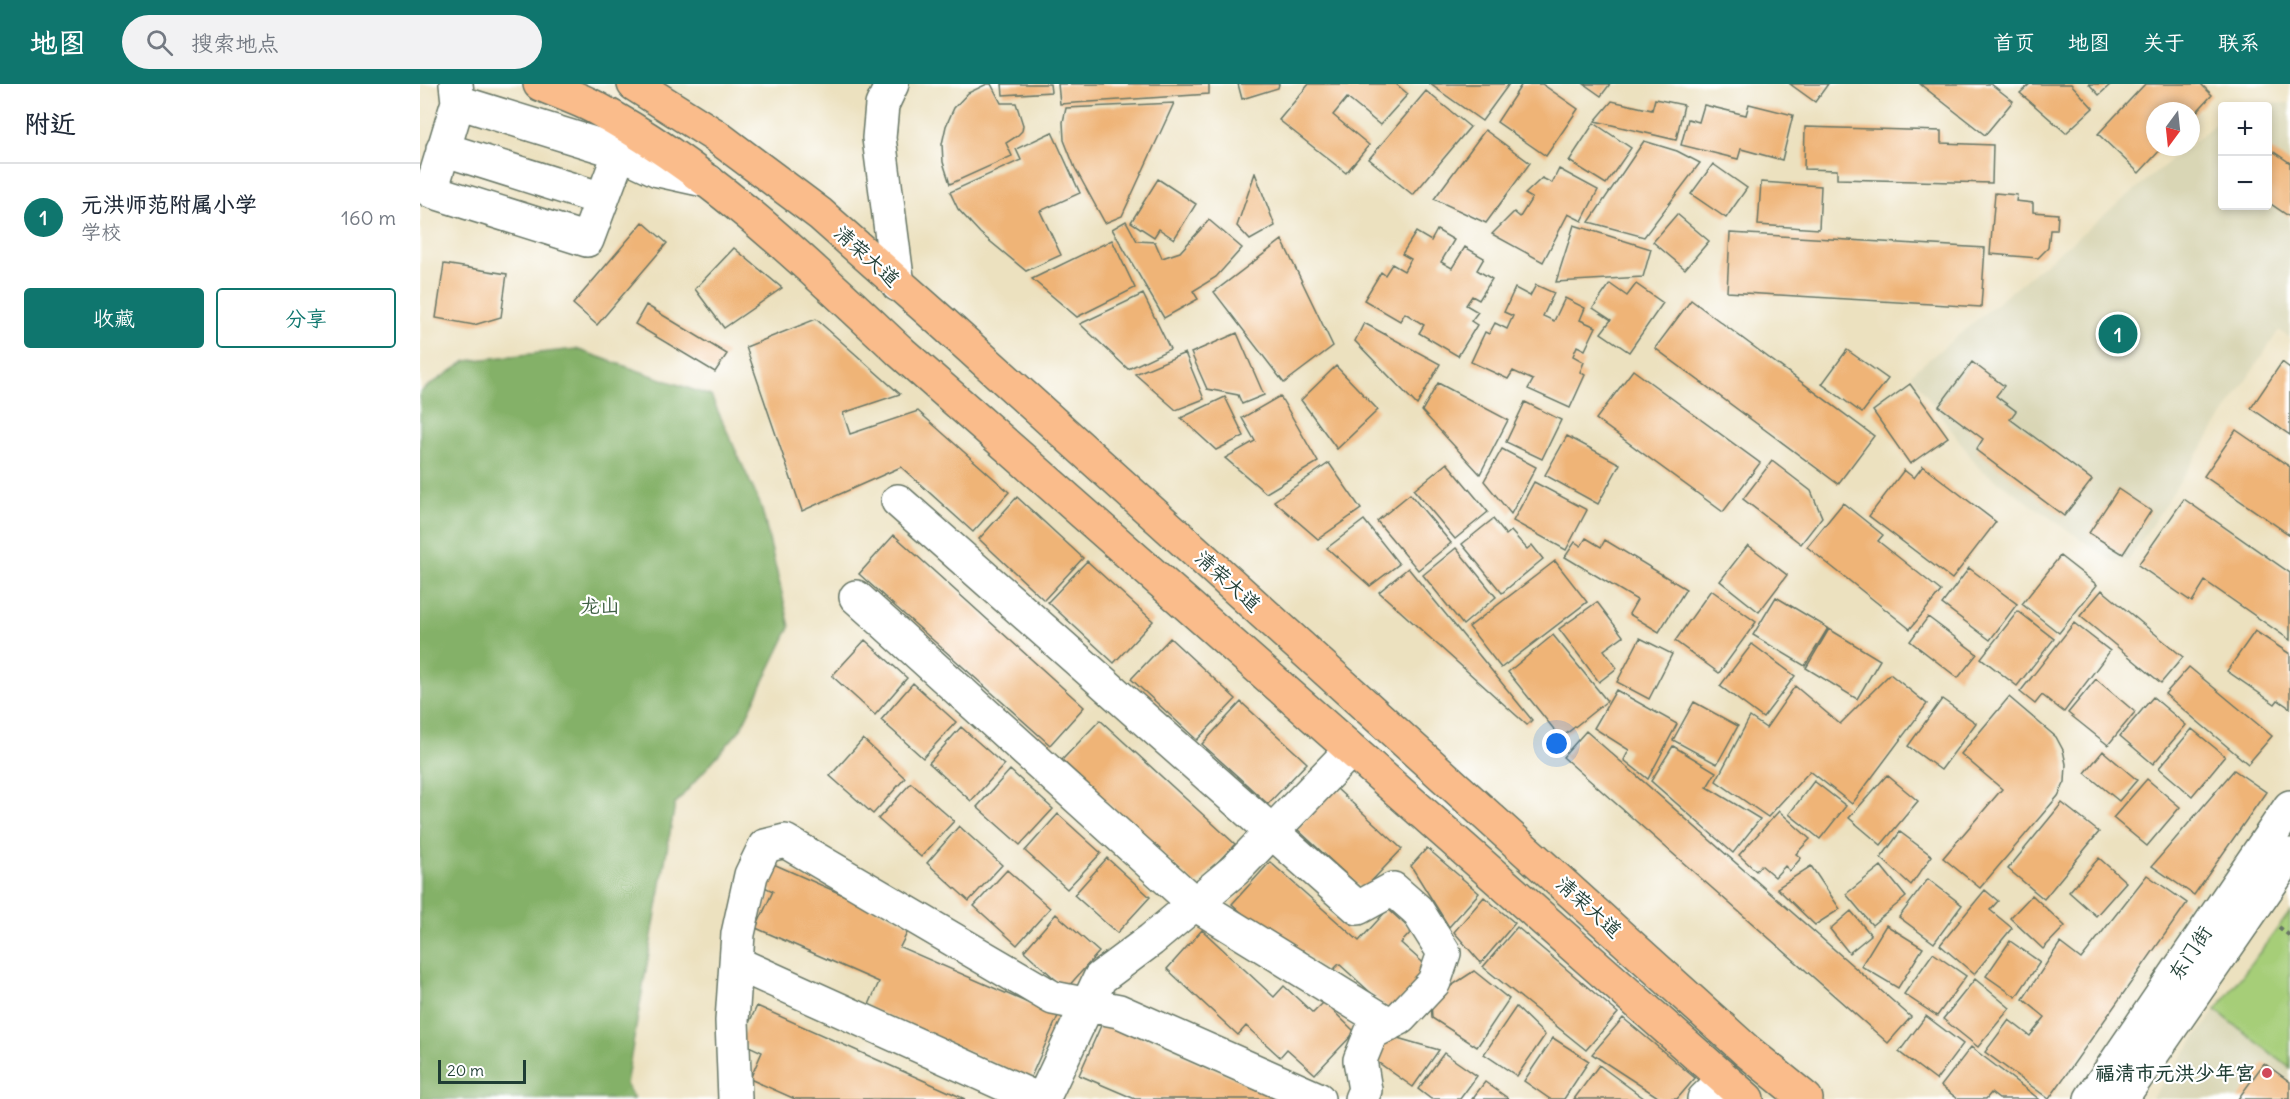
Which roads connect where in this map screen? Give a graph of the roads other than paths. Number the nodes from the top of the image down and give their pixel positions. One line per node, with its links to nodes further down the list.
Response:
1 (540, 84): 7 (main road, 清荣大道)
2 (634, 84): 9 (main road, 清荣大道)
3 (892, 84): 9 (street)
4 (457, 93): 5 (street); 6 (street)
5 (443, 149): 8 (street); 8 (street)
6 (620, 152): 7 (street); 8 (street)
7 (708, 181): 12 (main road, 清荣大道)
8 (602, 199)
9 (898, 285): 26 (main road, 清荣大道)
10 (898, 501): 14 (street)
11 (856, 597): 16 (street)
12 (1351, 750): 14 (street); 20 (main road, 清荣大道)
13 (2290, 807): 27 (street, 东门街)
14 (1272, 832): 16 (street); 19 (street)
15 (2290, 855): 28 (street, 东门街)
16 (1195, 904): 18 (street); 19 (street)
17 (736, 963): 18 (street); 21 (street); 22 (street)
18 (1087, 1005): 23 (street); 24 (street)
19 (1389, 1024): 25 (street)
20 (1725, 1093)
21 (737, 1098)
22 (1037, 1099)
23 (1043, 1099)
24 (1318, 1099)
25 (1361, 1099)
26 (1806, 1099)
27 (2091, 1099)
28 (2121, 1099)

